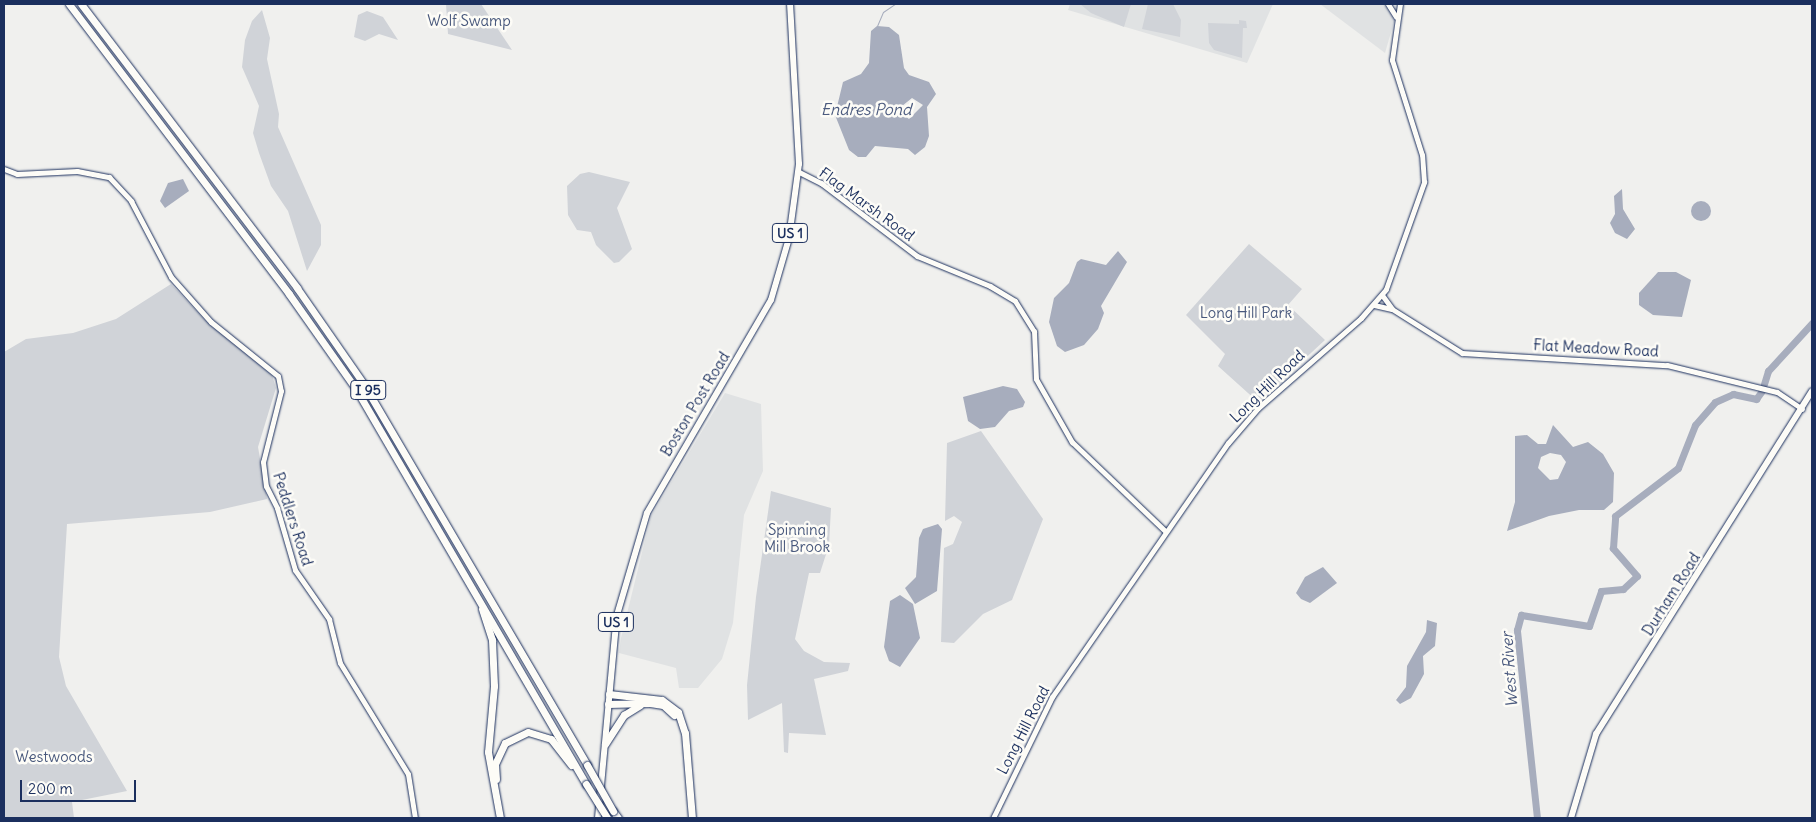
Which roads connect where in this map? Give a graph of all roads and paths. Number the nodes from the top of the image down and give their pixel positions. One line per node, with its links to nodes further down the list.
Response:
1 (69, 4): 15 (highway, I 95)
2 (81, 4): 26 (highway, I 95, bridge)
3 (790, 4): 8 (main road, Boston Post Road / US 1)
4 (1388, 4): 6 (street)
5 (1400, 4): 6 (street, Long Hill Road)
6 (1396, 17): 9 (street, Long Hill Road)
7 (4, 169): 21 (street, Peddlers Road)
8 (798, 172): 14 (street, Flag Marsh Road); 16 (main road, Boston Post Road / US 1)
9 (1382, 295): 10 (street, Long Hill Road); 11 (street, Flat Meadow Road)
10 (1374, 306): 11 (street, Flat Meadow Road); 14 (street, Long Hill Road)
11 (1392, 310): 13 (street, Flat Meadow Road)
12 (1812, 391): 13 (main road, Durham Road)
13 (1802, 409): 30 (main road, Durham Road)
14 (1166, 531): 29 (street, Long Hill Road)
15 (477, 594): 20 (highway, I 95); 22 (highway)
16 (608, 694): 18 (main road, Boston Post Road / US 1); 28 (highway)
17 (650, 703): 18 (highway); 19 (highway); 27 (highway)
18 (608, 704): 19 (main road, Boston Post Road / US 1)
19 (605, 744): 24 (main road, Boston Post Road / US 1)
20 (586, 784): 23 (highway); 25 (highway, I 95, bridge)
21 (416, 818)
22 (500, 818)
23 (504, 818)
24 (598, 818)
25 (607, 818)
26 (618, 818)
27 (688, 818)
28 (692, 818)
29 (993, 818)
30 (1571, 818)

